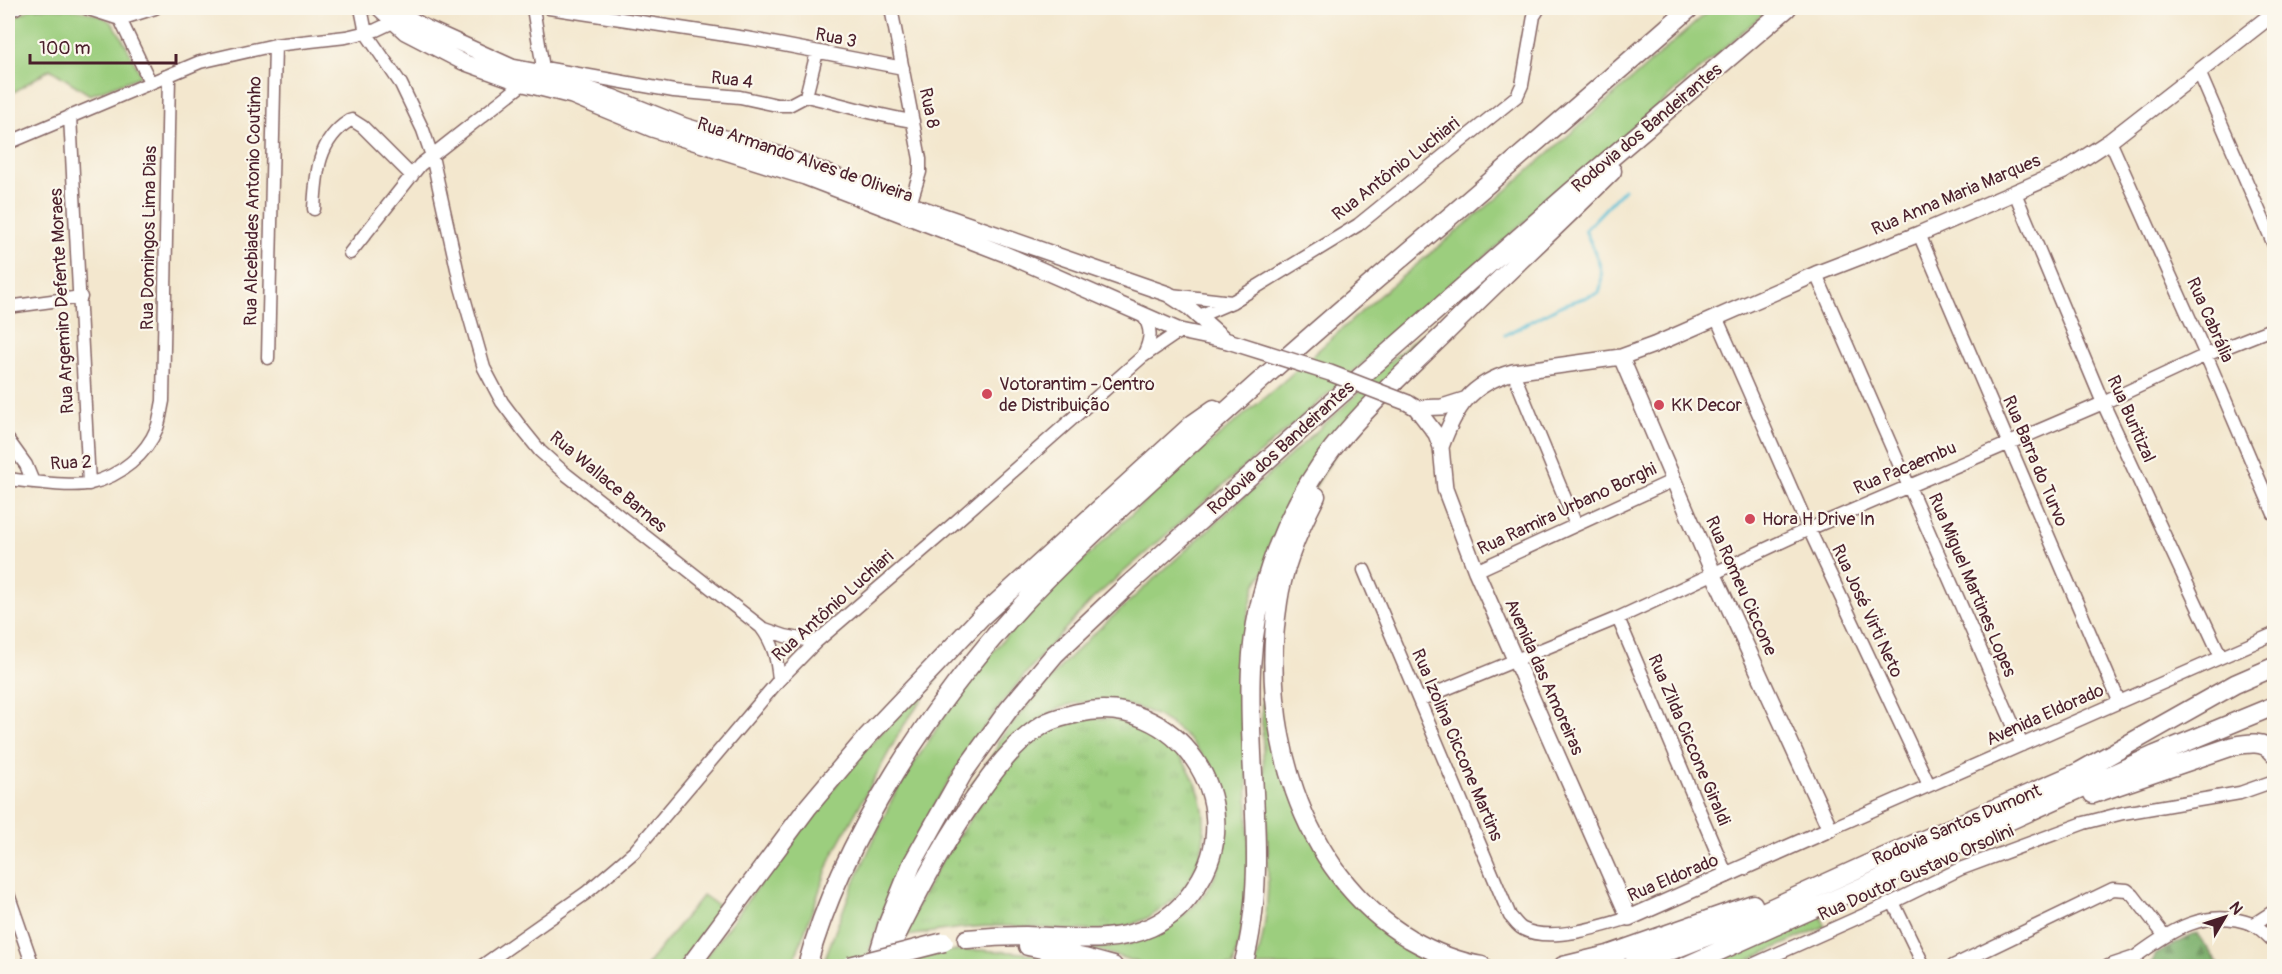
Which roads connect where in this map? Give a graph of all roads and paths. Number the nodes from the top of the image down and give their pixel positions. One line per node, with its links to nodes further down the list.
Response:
1 (16, 8): 12 (street)
2 (86, 8): 15 (street)
3 (155, 8): 15 (street)
4 (361, 8): 16 (street, Rua Wallace Barnes)
5 (380, 8): 13 (main road, Rua Armando Alves de Oliveira)
6 (532, 8): 20 (street)
7 (549, 8): 18 (street, Rua 3)
8 (891, 8): 19 (street, Rua 8)
9 (1690, 8): 55 (highway)
10 (1787, 8): 23 (highway, Rodovia dos Bandeirantes)
11 (1535, 10): 42 (street, Rua Antônio Luchiari)
12 (8, 11)
13 (402, 13): 16 (street); 20 (main road, Rua Armando Alves de Oliveira); 25 (main road, Rua Armando Alves de Oliveira)
14 (2274, 13): 21 (main road, Rua Anna Maria Marques)
15 (120, 19): 24 (street)
16 (366, 33): 17 (street); 31 (street, Rua Wallace Barnes)
17 (275, 45): 22 (street); 51 (street, Rua Alcebiades Antonio Coutinho)
18 (817, 52): 19 (street, Rua 3); 26 (street)
19 (903, 68): 28 (street, Rua 8)
20 (540, 70): 25 (street); 26 (street, Rua 4); 35 (main road, Rua Armando Alves de Oliveira)
21 (2199, 72): 29 (main road, Rua Anna Maria Marques); 37 (street)
22 (169, 75): 24 (street); 58 (street, Rua Domingos Lima Dias)
23 (1708, 77): 56 (highway); 111 (highway, Rodovia dos Bandeirantes)
24 (150, 82): 27 (street)
25 (524, 84): 31 (street); 35 (main road, Rua Armando Alves de Oliveira)
26 (806, 96): 28 (street)
27 (70, 116): 30 (street); 41 (street, Rua Argemiro Defente Moraes)
28 (913, 121): 35 (street, Rua 8)
29 (2110, 141): 33 (main road, Rua Anna Maria Marques); 50 (street, Rua Cabrália)
30 (8, 143)
31 (432, 156): 32 (street); 76 (street, Rua Wallace Barnes)
32 (412, 176): 34 (street); 38 (street)
33 (2015, 193): 36 (main road, Rua Anna Maria Marques); 59 (street, Rua Buritizal)
34 (314, 209)
35 (909, 210): 40 (main road, Rua Armando Alves de Oliveira); 44 (main road, Rua Armando Alves de Oliveira)
36 (1919, 234): 39 (main road, Rua Anna Maria Marques); 62 (street, Rua Barra do Turvo)
37 (2274, 245)
38 (350, 253)
39 (1816, 274): 46 (main road, Rua Anna Maria Marques); 68 (street, Rua Miguel Martines Lopes)
40 (1161, 292): 42 (street); 44 (main road); 45 (main road, Rua Armando Alves de Oliveira)
41 (81, 297): 43 (street); 67 (street, Rua Argemiro Defente Moraes)
42 (1232, 302): 45 (street, Rua Antônio Luchiari)
43 (8, 306)
44 (1141, 312): 48 (main road, Rua Armando Alves de Oliveira); 52 (street)
45 (1197, 317): 48 (main road); 49 (main road, Rua Armando Alves de Oliveira)
46 (1717, 320): 53 (main road, Rua Anna Maria Marques); 71 (street, Rua José Virti Neto)
47 (2274, 328): 50 (street, Rua Pacaembu)
48 (1179, 331): 49 (main road, Rua Armando Alves de Oliveira); 52 (street, Rua Antônio Luchiari)
49 (1226, 340): 60 (main road, Rua Armando Alves de Oliveira, bridge)
50 (2206, 355): 59 (street, Rua Pacaembu); 69 (street, Rua Cabrália)
51 (268, 357)
52 (1142, 357): 78 (street, Rua Antônio Luchiari)
53 (1621, 357): 54 (main road, Avenida das Amoreiras); 65 (main road, Rua Romeu Ciccone)
54 (1513, 372): 57 (main road, Avenida das Amoreiras); 70 (street)
55 (1265, 374): 108 (highway); 109 (highway)
56 (1392, 385): 114 (highway); 115 (highway)
57 (1464, 400): 60 (main road, Avenida das Amoreiras); 63 (main road, Avenida das Amoreiras)
58 (163, 401): 67 (street, Rua 2)
59 (2103, 403): 62 (street, Rua Pacaembu); 80 (street, Rua Buritizal)
60 (1412, 405): 63 (main road, Avenida das Amoreiras)
61 (8, 440): 66 (street)
62 (2007, 443): 68 (street, Rua Pacaembu); 86 (street, Rua Barra do Turvo)
63 (1441, 447): 73 (main road, Avenida das Amoreiras)
64 (8, 479): 66 (street, Rua 2)
65 (1674, 480): 70 (street, Rua Ramira Urbano Borghi); 74 (main road, Rua Romeu Ciccone)
66 (33, 482): 67 (street, Rua 2)
67 (89, 484)
68 (1910, 486): 71 (street, Rua Pacaembu); 88 (street, Rua Miguel Martines Lopes)
69 (2274, 514)
70 (1576, 525): 73 (street, Rua Ramira Urbano Borghi)
71 (1809, 529): 74 (street, Rua Pacaembu); 91 (street, Rua José Virti Neto)
72 (1364, 570): 85 (street, Rua Izolina Ciccone Martins)
73 (1476, 571): 81 (main road, Avenida das Amoreiras)
74 (1714, 575): 75 (street, Rua Pacaembu); 93 (main road, Rua Romeu Ciccone)
75 (1618, 618): 81 (street, Rua Pacaembu); 94 (street, Rua Zilda Ciccone Giraldi)
76 (761, 627): 78 (street, Rua Wallace Barnes); 83 (street, Rua Wallace Barnes)
77 (2274, 634): 80 (street, Avenida Eldorado)
78 (816, 642): 83 (street, Rua Antônio Luchiari)
79 (2274, 655): 84 (highway)
80 (2221, 657): 86 (street, Avenida Eldorado)
81 (1515, 661): 85 (street, Rua Pacaembu); 99 (main road, Avenida das Amoreiras)
82 (2274, 667): 84 (highway, Rodovia Santos Dumont)
83 (779, 680): 107 (street, Rua Antônio Luchiari)
84 (2235, 684): 95 (highway, Rodovia Santos Dumont)
85 (1419, 700): 101 (street, Rua Izolina Ciccone Martins)
86 (2119, 701): 88 (street, Avenida Eldorado)
87 (2274, 706): 92 (highway, Rodovia Santos Dumont)
88 (2022, 745): 91 (street, Avenida Eldorado)
89 (2274, 753): 92 (highway)
90 (2274, 782): 97 (street, Rua Doutor Gustavo Orsolini)
91 (1929, 785): 93 (street, Avenida Eldorado)
92 (2052, 801): 118 (highway, Rodovia Santos Dumont)
93 (1830, 829): 94 (main road, Rua Eldorado)
94 (1726, 876): 99 (main road, Rua Eldorado)
95 (1823, 884): 116 (highway); 117 (highway, Rodovia Santos Dumont)
96 (8, 894): 106 (street)
97 (1893, 902): 119 (street, Rua Doutor Gustavo Orsolini); 120 (street)
98 (2274, 911): 100 (street)
99 (1629, 918): 101 (street, Rua Eldorado)
100 (2254, 924): 102 (street); 104 (street)
101 (1524, 930)
102 (2164, 935): 105 (street); 121 (street)
103 (967, 939): 110 (highway, bridge); 112 (highway); 113 (highway)
104 (2274, 942)
105 (2134, 962): 122 (street)
106 (33, 966)
107 (482, 966)
108 (690, 966)
109 (807, 966)
110 (850, 966)
111 (874, 966)
112 (881, 966)
113 (1113, 966)
114 (1243, 966)
115 (1482, 966)
116 (1563, 966)
117 (1631, 966)
118 (1686, 966)
119 (1750, 966)
120 (1924, 966)
121 (1953, 966)
122 (2108, 966)

